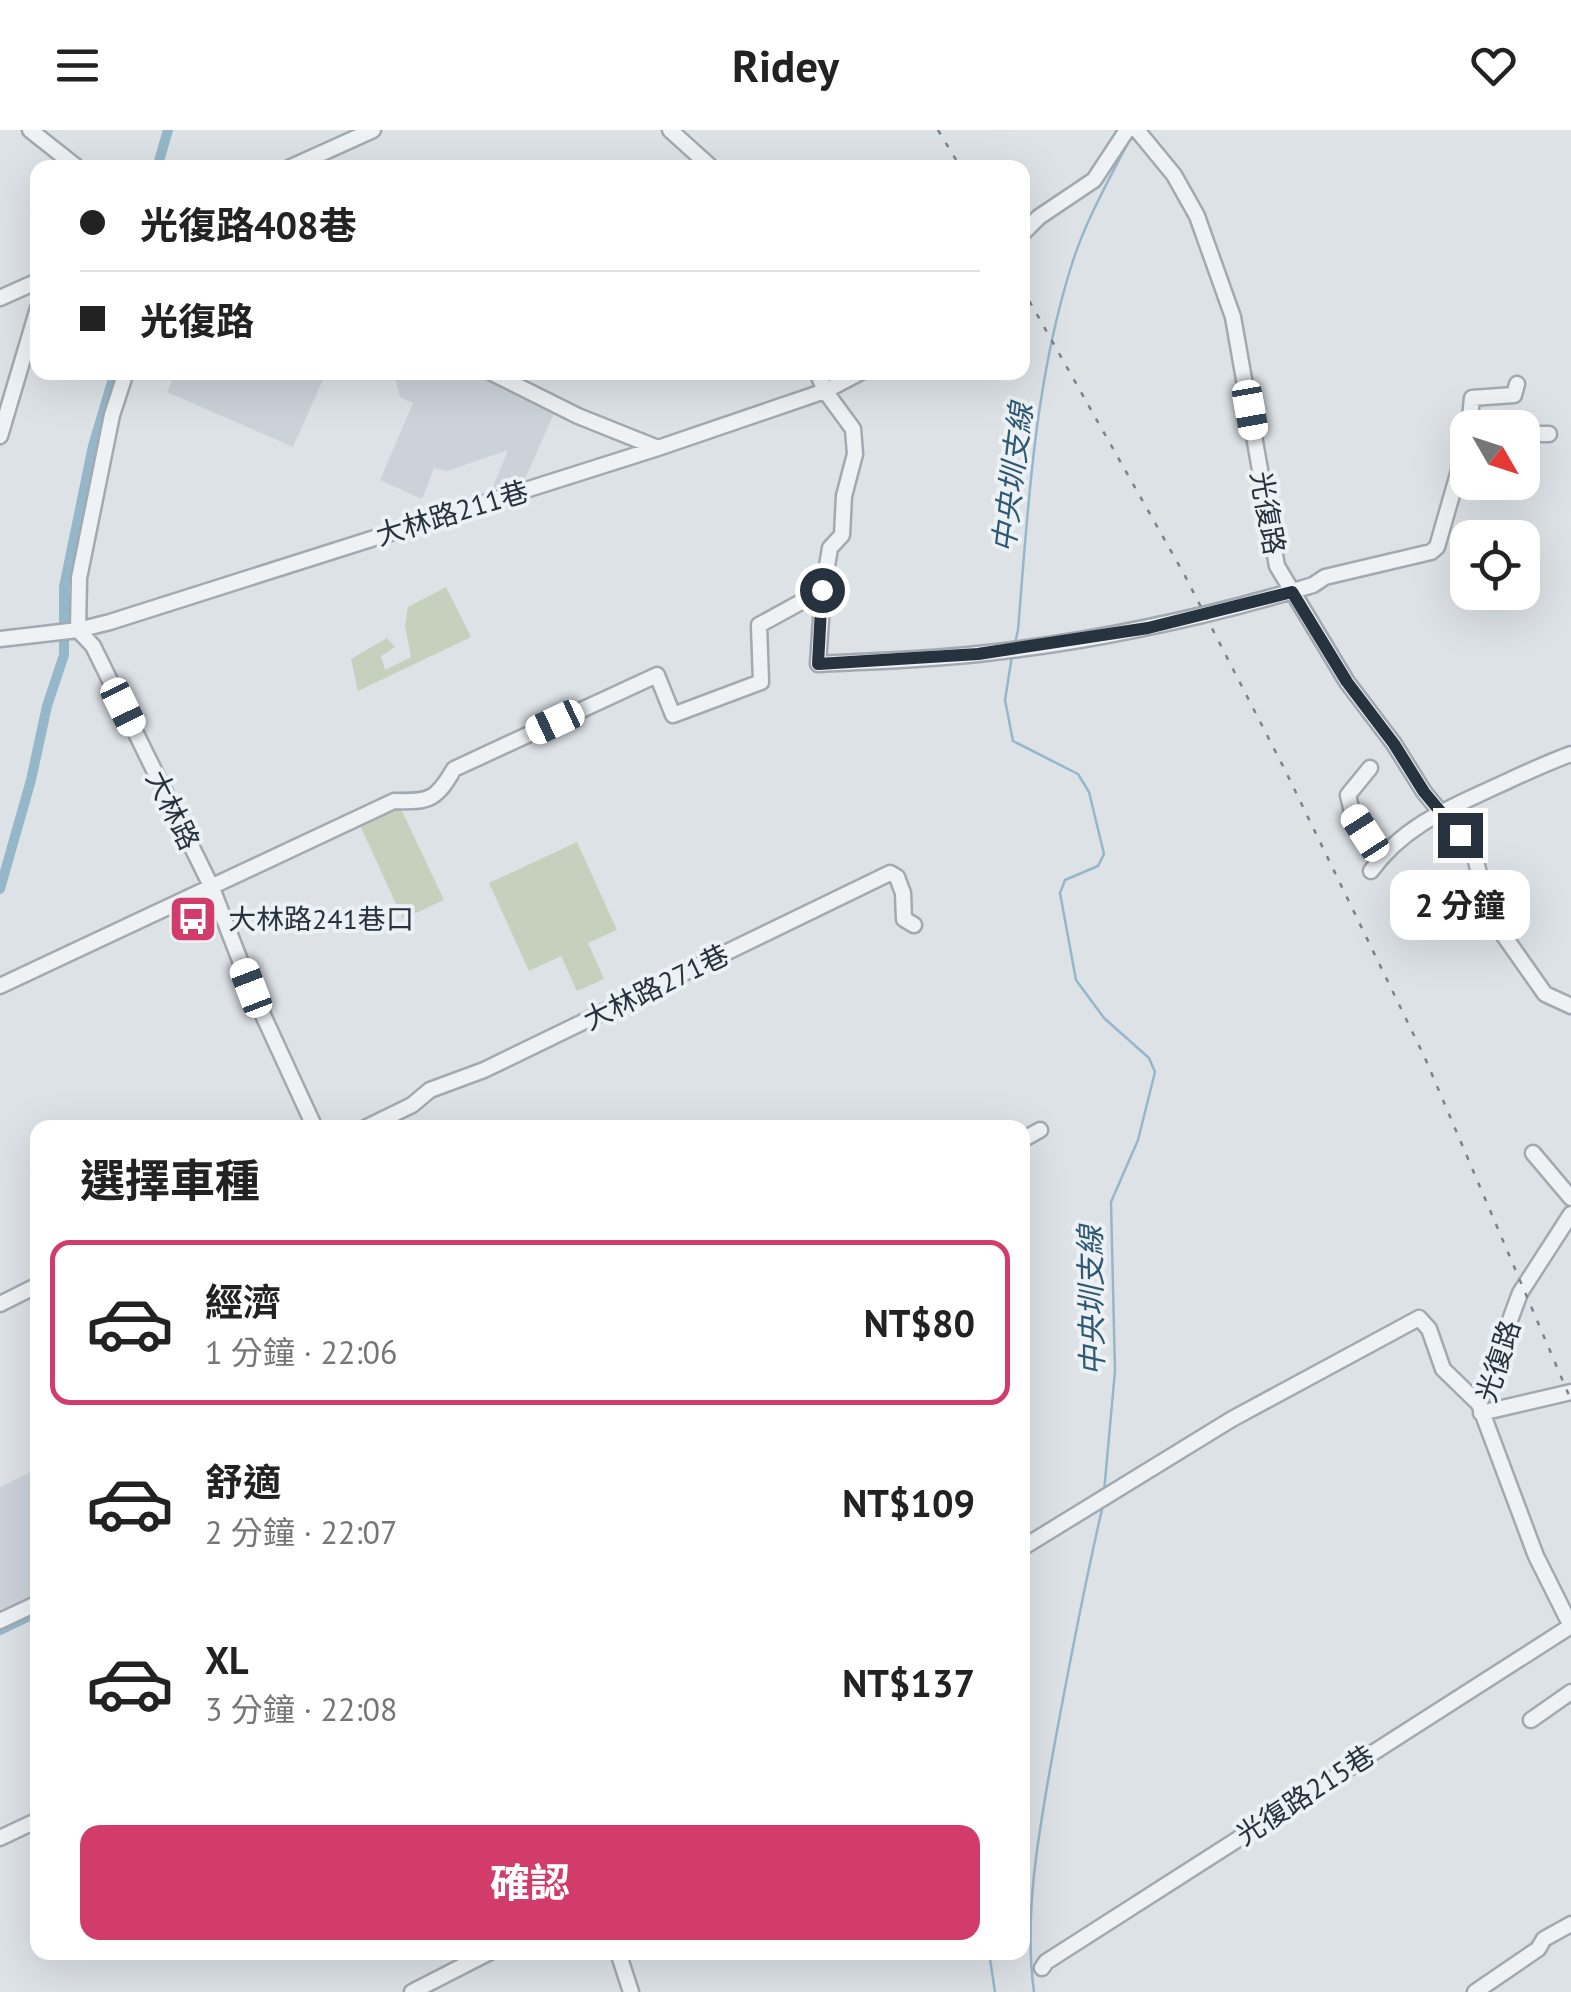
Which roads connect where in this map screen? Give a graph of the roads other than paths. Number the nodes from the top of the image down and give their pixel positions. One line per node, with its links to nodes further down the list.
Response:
1 (30, 130): 6 (street)
2 (373, 130): 7 (street)
3 (670, 130): 8 (street)
4 (1127, 130): 9 (street)
5 (1140, 135): 26 (street, 光復路)
6 (68, 160)
7 (307, 160)
8 (703, 160)
9 (1030, 226)
10 (30, 285): 11 (street)
11 (0, 298)
12 (30, 335): 22 (street)
13 (123, 380): 27 (street)
14 (506, 380): 23 (street)
15 (820, 380): 18 (street)
16 (845, 380): 18 (street, 大林路211巷)
17 (1517, 384): 19 (street)
18 (824, 391): 23 (street, 大林路211巷); 25 (street)
19 (1471, 410)
20 (1540, 434): 21 (street)
21 (1549, 434)
22 (0, 436)
23 (658, 448): 27 (street, 大林路211巷)
24 (1450, 500): 26 (street)
25 (822, 590): 26 (street); 34 (street)
26 (1292, 592): 31 (street, 光復路)
27 (78, 630): 28 (street, 大林路211巷); 34 (street, 大林路)
28 (0, 639)
29 (1571, 754): 31 (street)
30 (1370, 768): 32 (street)
31 (1440, 811): 32 (street); 37 (street, 光復路)
32 (1384, 853): 33 (street)
33 (1372, 871)
34 (212, 888): 36 (street); 38 (street, 大林路)
35 (914, 926): 39 (street, 大林路271巷)
36 (0, 986)
37 (1571, 1006)
38 (311, 1120)
39 (381, 1120)
40 (1040, 1130): 41 (street)
41 (1030, 1136)
42 (1533, 1154): 43 (street)
43 (1571, 1198)
44 (1571, 1214): 48 (street, 光復路)
45 (30, 1289): 46 (street)
46 (0, 1304)
47 (1571, 1392): 48 (street)
48 (1480, 1408): 49 (street); 52 (street, 光復路)
49 (1030, 1543)
50 (30, 1607): 51 (street)
51 (0, 1621)
52 (1571, 1626): 60 (street, 光復路215巷)
53 (1571, 1692): 54 (street)
54 (1531, 1720)
55 (30, 1824): 56 (street)
56 (0, 1838)
57 (1571, 1924): 63 (street)
58 (474, 1960): 61 (street)
59 (621, 1960): 62 (street)
60 (1042, 1968)
61 (412, 1992)
62 (631, 1992)
63 (1475, 1992)

